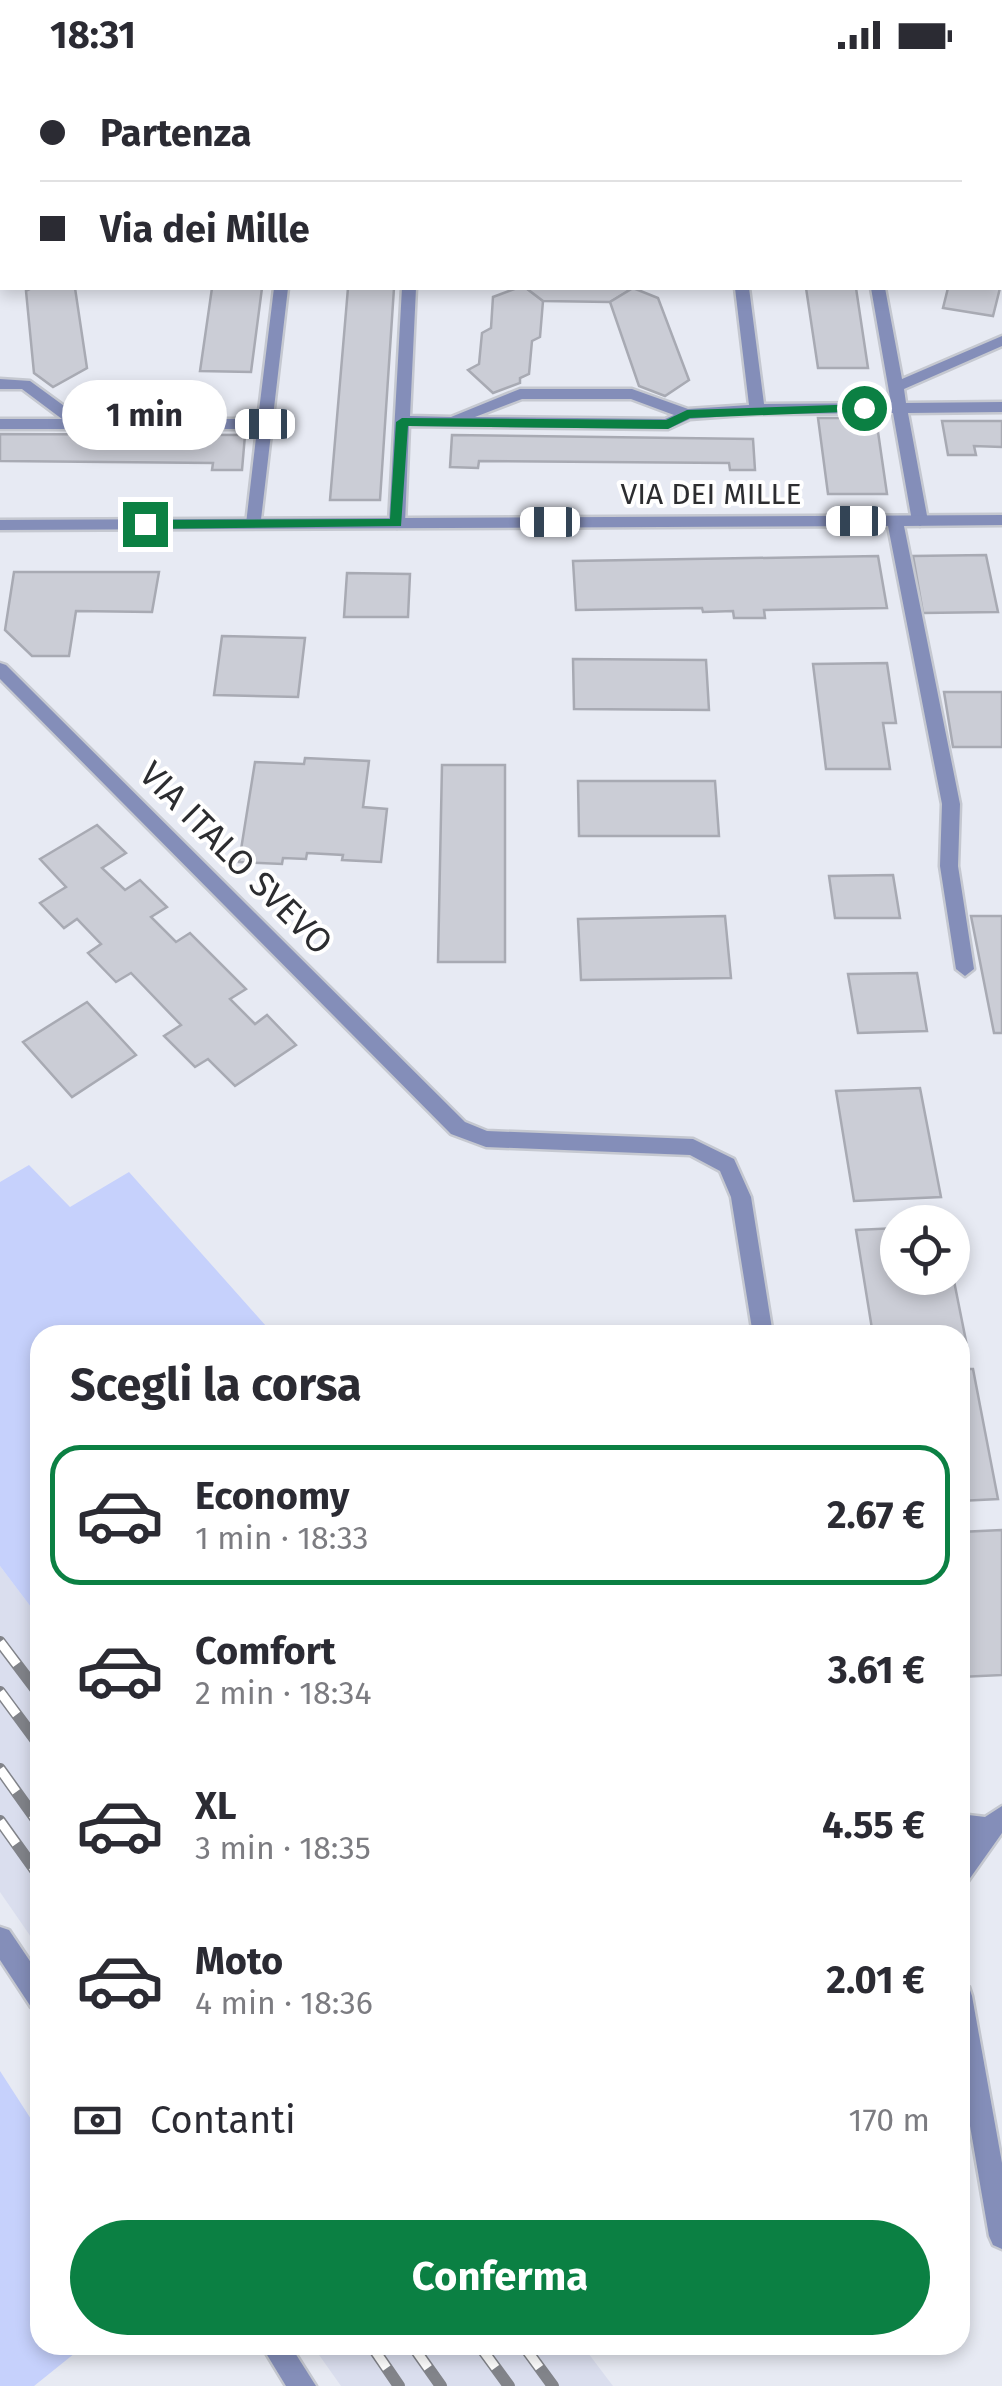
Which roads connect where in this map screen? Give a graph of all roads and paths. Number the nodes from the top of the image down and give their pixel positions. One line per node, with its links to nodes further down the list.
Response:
1 (280, 290): 16 (street)
2 (409, 290): 12 (street)
3 (742, 290): 10 (street)
4 (878, 290): 7 (street)
5 (1002, 340): 7 (street)
6 (0, 384): 15 (street)
7 (896, 387): 8 (street)
8 (900, 407): 9 (street); 10 (street); 17 (street)
9 (1002, 407)
10 (757, 409): 11 (street)
11 (687, 414): 13 (street); 13 (street)
12 (402, 422): 13 (street); 20 (street)
13 (447, 422)
14 (0, 424): 15 (street)
15 (80, 424): 16 (street)
16 (265, 424): 22 (street)
17 (920, 520): 18 (street, VIA DEI MILLE); 19 (street, VIA DEI MILLE)
18 (1002, 520)
19 (895, 521): 20 (street, VIA DEI MILLE); 24 (street)
20 (396, 523): 22 (street, VIA DEI MILLE)
21 (0, 524): 22 (street, VIA DEI MILLE)
22 (254, 524)
23 (0, 669): 25 (street, VIA ITALO SVEVO)
24 (964, 969)
25 (761, 1325)
26 (995, 1824): 27 (street); 28 (street)
27 (970, 1825)
28 (970, 1859)
29 (0, 1939): 30 (street)
30 (30, 1983)
31 (970, 2053): 32 (street)
32 (1002, 2236)
33 (281, 2355): 34 (street)
34 (302, 2386)

